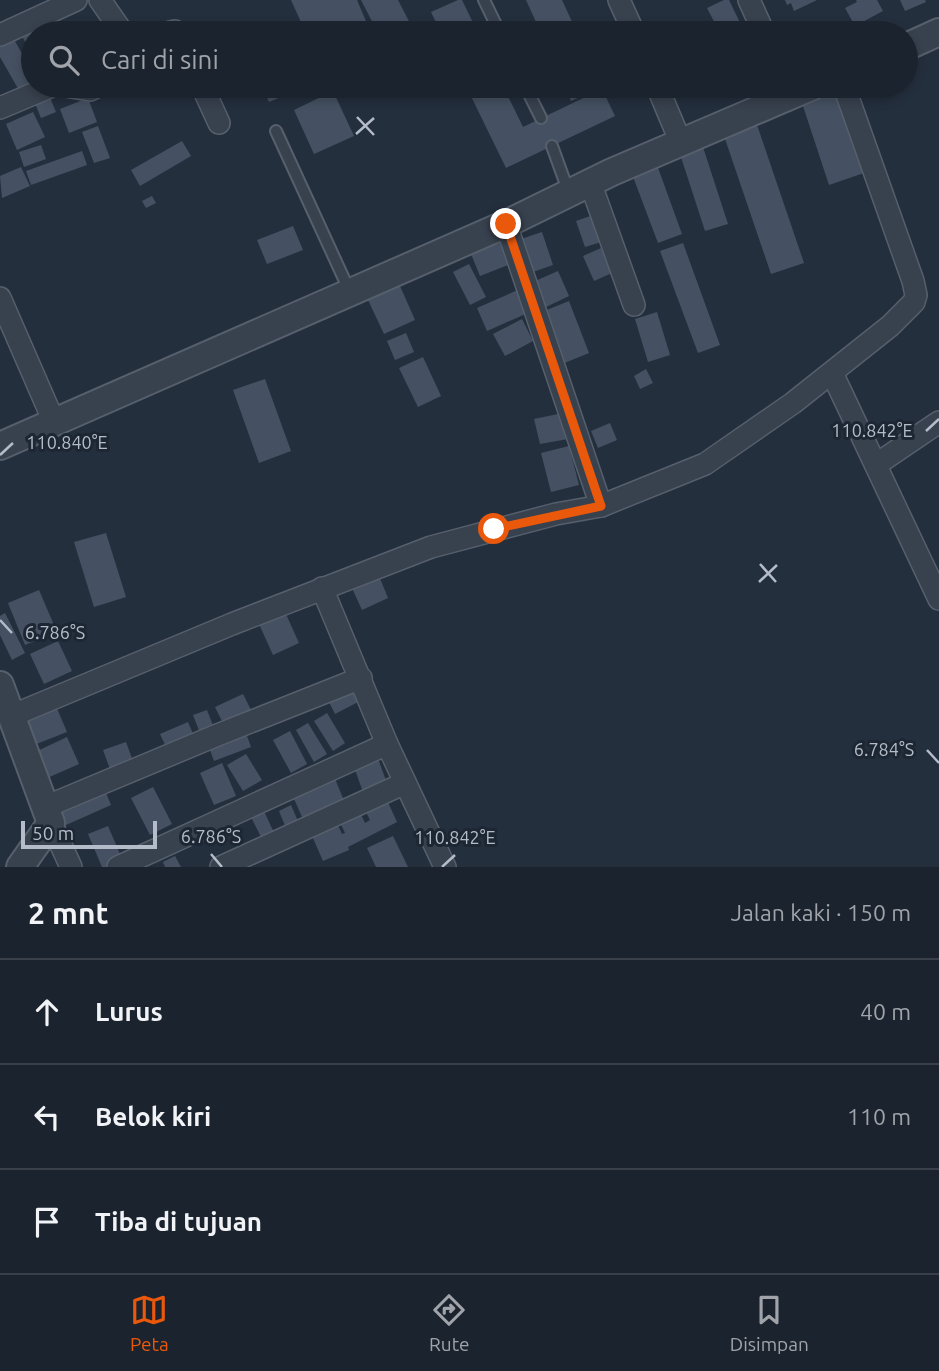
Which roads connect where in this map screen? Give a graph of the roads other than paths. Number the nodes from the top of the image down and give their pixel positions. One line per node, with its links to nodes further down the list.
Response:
1 (76, 0): 6 (street)
2 (100, 0): 7 (street)
3 (484, 0): 8 (lane)
4 (620, 0): 9 (street)
5 (749, 0): 10 (street)
6 (30, 21)
7 (115, 21)
8 (494, 21)
9 (629, 21)
10 (759, 21)
11 (21, 25): 13 (street)
12 (939, 32): 14 (street)
13 (0, 35)
14 (918, 42)
15 (24, 98): 21 (street)
16 (208, 98): 23 (street)
17 (531, 98): 22 (lane)
18 (662, 98): 25 (street)
19 (776, 98): 25 (street)
20 (848, 98): 32 (street)
21 (0, 108)
22 (541, 118)
23 (219, 123)
24 (276, 131): 29 (lane)
25 (681, 143): 27 (street)
26 (552, 146): 27 (lane)
27 (579, 187): 28 (street); 31 (street)
28 (506, 224): 29 (street); 37 (street)
29 (350, 292): 33 (street)
30 (0, 298): 33 (street)
31 (634, 305)
32 (832, 373): 36 (street); 37 (street)
33 (54, 422): 35 (street)
34 (939, 422): 36 (street)
35 (0, 446)
36 (877, 464): 39 (street)
37 (601, 506): 38 (street)
38 (323, 588): 40 (street); 42 (street)
39 (939, 599)
40 (361, 678): 43 (street); 45 (street)
41 (0, 685): 42 (street)
42 (11, 716): 45 (street)
43 (387, 744): 44 (street); 48 (street)
44 (405, 783): 49 (street); 50 (street)
45 (48, 815): 46 (street); 47 (street)
46 (20, 867)
47 (71, 867)
48 (118, 867)
49 (221, 867)
50 (445, 867)

